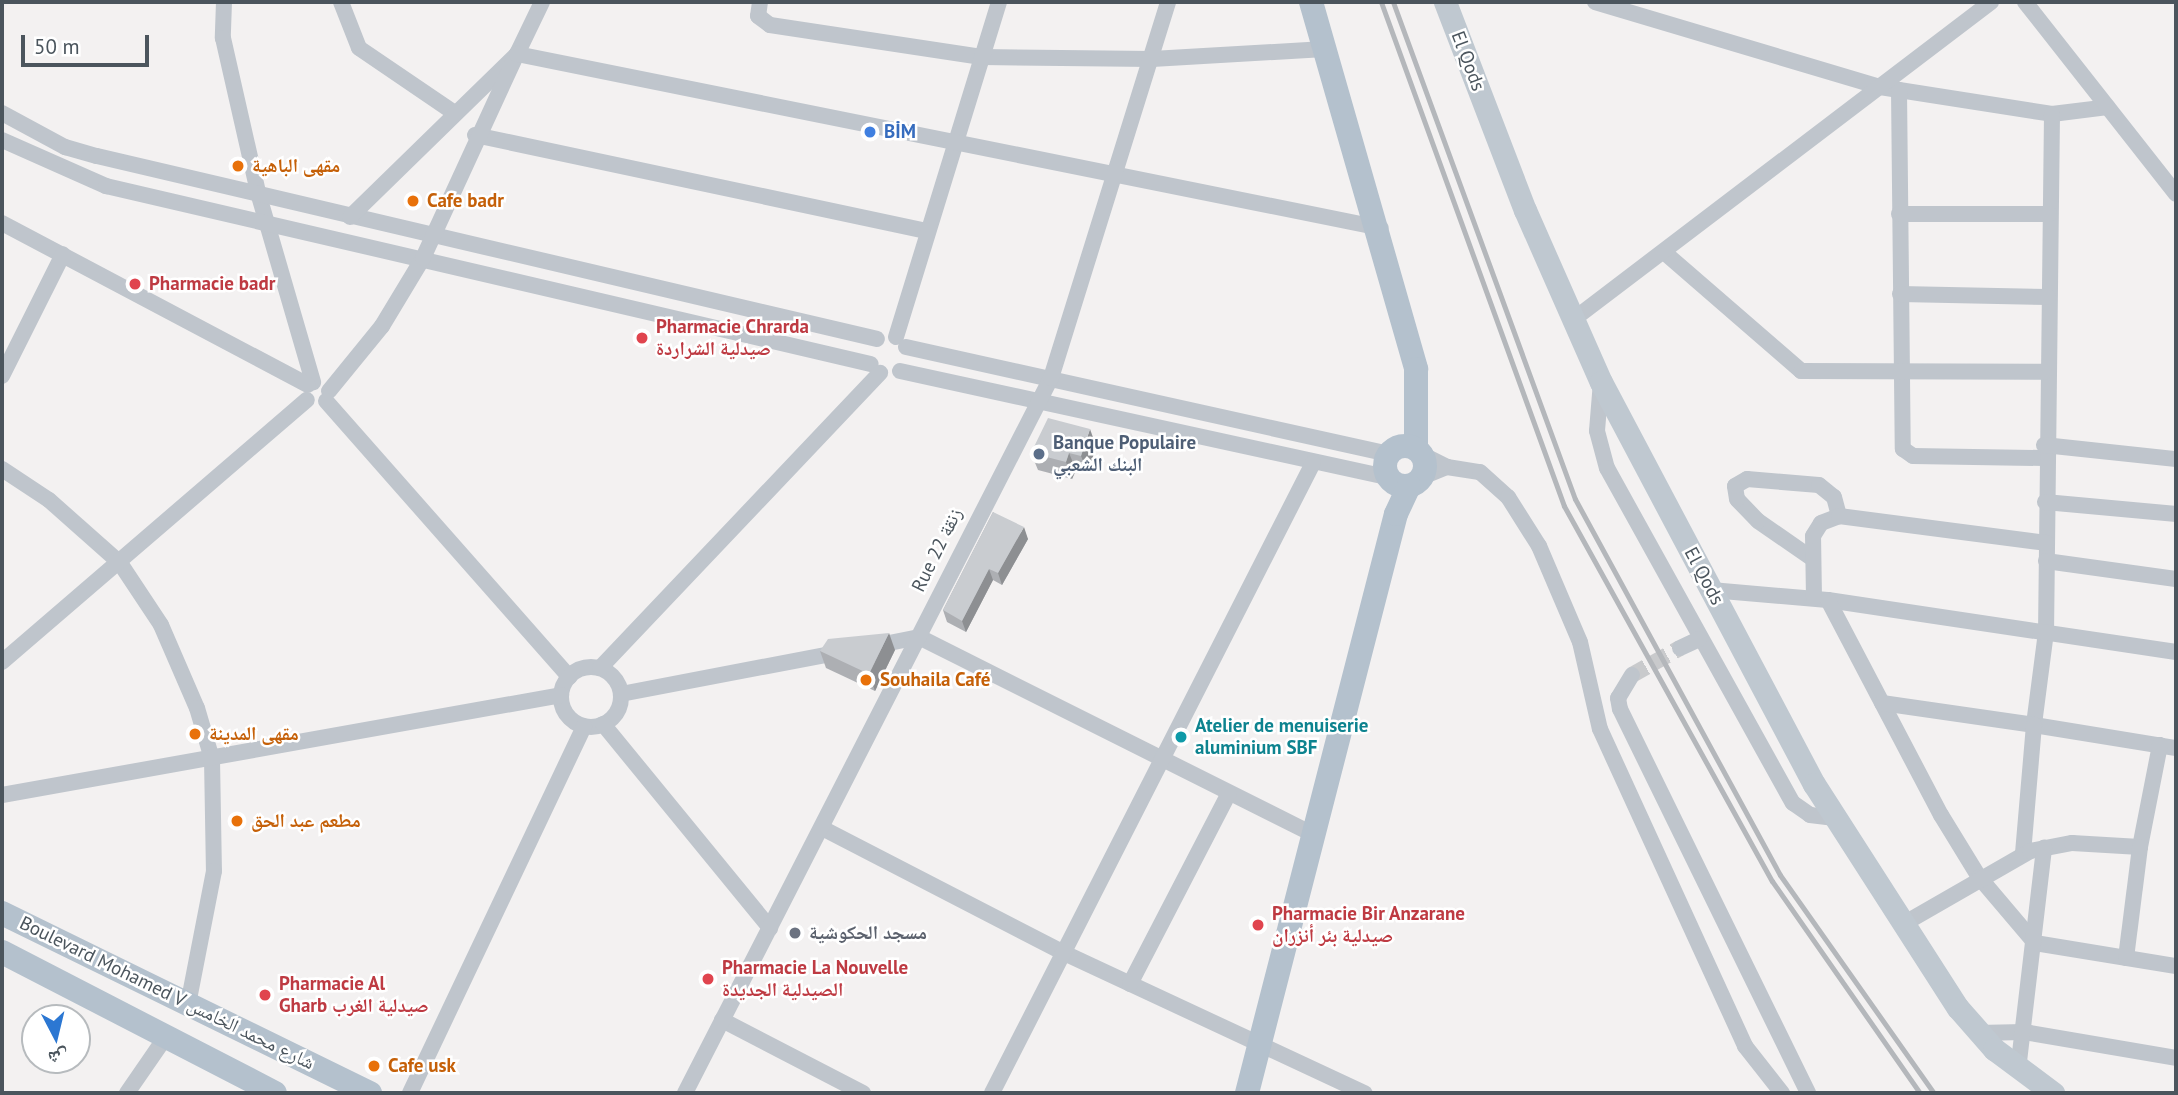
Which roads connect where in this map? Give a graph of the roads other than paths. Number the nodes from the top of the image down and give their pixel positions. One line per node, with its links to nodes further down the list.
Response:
1 (341, 2): 19 (street)
2 (542, 2): 13 (street)
3 (760, 2): 14 (street)
4 (999, 2): 14 (street)
5 (1168, 2): 15 (street, Rue 22 زنقة)
6 (1311, 2): 12 (main road)
7 (1445, 2): 41 (street, El Qods)
8 (1595, 2): 16 (street)
9 (1992, 2): 16 (street)
10 (2025, 2): 18 (street)
11 (223, 3): 27 (street)
12 (1325, 49): 15 (street); 33 (main road)
13 (517, 54): 19 (street); 22 (street); 24 (street)
14 (982, 57): 15 (street); 24 (street)
15 (1152, 59): 25 (street, Rue 22 زنقة)
16 (1880, 87): 17 (street); 36 (street)
17 (1899, 90): 21 (street); 28 (street)
18 (2108, 107): 21 (street); 26 (street)
19 (453, 112): 30 (street)
20 (2, 113): 27 (street)
21 (2052, 114): 29 (street)
22 (475, 135): 34 (street); 35 (street)
23 (2, 140): 32 (street)
24 (956, 143): 25 (street); 34 (street)
25 (1117, 178): 33 (street); 49 (street, Rue 22 زنقة)
26 (2176, 194)
27 (259, 196): 30 (street); 32 (street)
28 (1899, 214): 29 (street); 39 (street)
29 (2049, 214): 40 (street)
30 (350, 217): 35 (street)
31 (2, 223): 37 (street)
32 (269, 225): 38 (street); 51 (street)
33 (1381, 228): 57 (main road)
34 (927, 231): 43 (street)
35 (430, 234): 38 (street); 42 (street)
36 (1665, 253): 41 (street); 46 (street)
37 (63, 254): 48 (street); 51 (street)
38 (423, 258): 44 (street); 52 (street)
39 (1900, 294): 40 (street); 46 (street)
40 (2048, 297): 47 (street)
41 (1574, 319): 50 (street, El Qods)
42 (877, 339): 43 (street); 44 (street)
43 (901, 342): 45 (street); 49 (street)
44 (875, 368): 45 (street); 75 (street)
45 (900, 371): 53 (street)
46 (1902, 372): 47 (street); 54 (street)
47 (2044, 372): 54 (street)
48 (2, 376)
49 (1051, 378): 53 (street, Rue 22 زنقة); 57 (street)
50 (1601, 382): 67 (street, El Qods); 71 (street)
51 (309, 389): 52 (street); 65 (street)
52 (328, 396): 77 (street)
53 (1038, 402): 56 (street); 70 (street, Rue 22 زنقة)
54 (2044, 451): 55 (street); 59 (street)
55 (2176, 459)
56 (1313, 463): 57 (street); 86 (street)
57 (1405, 466): 91 (main road); 122 (street)
58 (2, 470): 65 (street)
59 (2045, 502): 60 (street); 62 (street)
60 (2176, 514)
61 (1839, 516): 62 (street); 63 (street); 63 (street)
62 (2046, 543): 64 (street)
63 (1810, 557): 68 (street)
64 (2046, 561): 66 (street); 69 (street)
65 (120, 563): 74 (street); 85 (street)
66 (2176, 579)
67 (1711, 590): 68 (street); 89 (street, El Qods)
68 (1821, 599): 69 (street); 80 (street)
69 (2046, 632): 73 (street); 82 (street)
70 (919, 637): 78 (street); 86 (street); 90 (street, Rue 22 زنقة)
71 (1699, 639): 72 (street); 89 (street)
72 (1680, 648)
73 (2176, 652)
74 (2, 662)
75 (600, 668): 77 (street); 78 (street)
76 (1632, 675): 123 (street)
77 (569, 677): 79 (street)
78 (621, 694): 81 (street)
79 (561, 695): 83 (street); 85 (street)
80 (1882, 703): 82 (street); 95 (street)
81 (603, 724): 83 (street); 98 (street)
82 (2034, 725): 84 (street); 94 (street)
83 (584, 726): 116 (street)
84 (2168, 746): 92 (street)
85 (212, 759): 88 (street); 105 (street)
86 (1165, 759): 87 (street); 101 (street)
87 (1229, 793): 91 (street); 104 (street)
88 (2, 795)
89 (1833, 818): 97 (street, El Qods)
90 (821, 828): 98 (street, Rue 22 زنقة); 101 (street)
91 (1311, 833): 110 (main road)
92 (2140, 847): 93 (street); 102 (street)
93 (2044, 848): 94 (street); 99 (street)
94 (2023, 854): 95 (street)
95 (1979, 877): 97 (street); 99 (street)
96 (2, 913): 105 (main road, Boulevard Mohamed V شارع محمد الخامس)
97 (1905, 923): 108 (street, El Qods)
98 (770, 928): 106 (street, Rue 22 زنقة)
99 (2035, 943): 102 (street); 107 (street)
100 (2, 952): 109 (main road, Boulevard Mohamed V شارع محمد الخامس)
101 (1062, 952): 104 (street); 119 (street)
102 (2126, 958): 103 (street)
103 (2176, 966)
104 (1130, 984): 110 (street)
105 (189, 1000): 115 (main road, Boulevard Mohamed V شارع محمد الخامس)
106 (722, 1020): 117 (street, Rue 22 زنقة); 118 (street)
107 (2024, 1032): 108 (street); 111 (street); 112 (street)
108 (1978, 1033): 112 (street, El Qods)
109 (165, 1038): 113 (street); 114 (main road, Boulevard Mohamed V شارع محمد الخامس)
110 (1261, 1045): 120 (main road); 121 (street)
111 (2176, 1058)
112 (2018, 1070): 124 (street, El Qods)
113 (127, 1093)
114 (275, 1093)
115 (370, 1093)
116 (410, 1093)
117 (685, 1093)
118 (863, 1093)
119 (992, 1093)
120 (1247, 1093)
121 (1365, 1093)
122 (1782, 1093)
123 (1808, 1093)
124 (2053, 1093)

